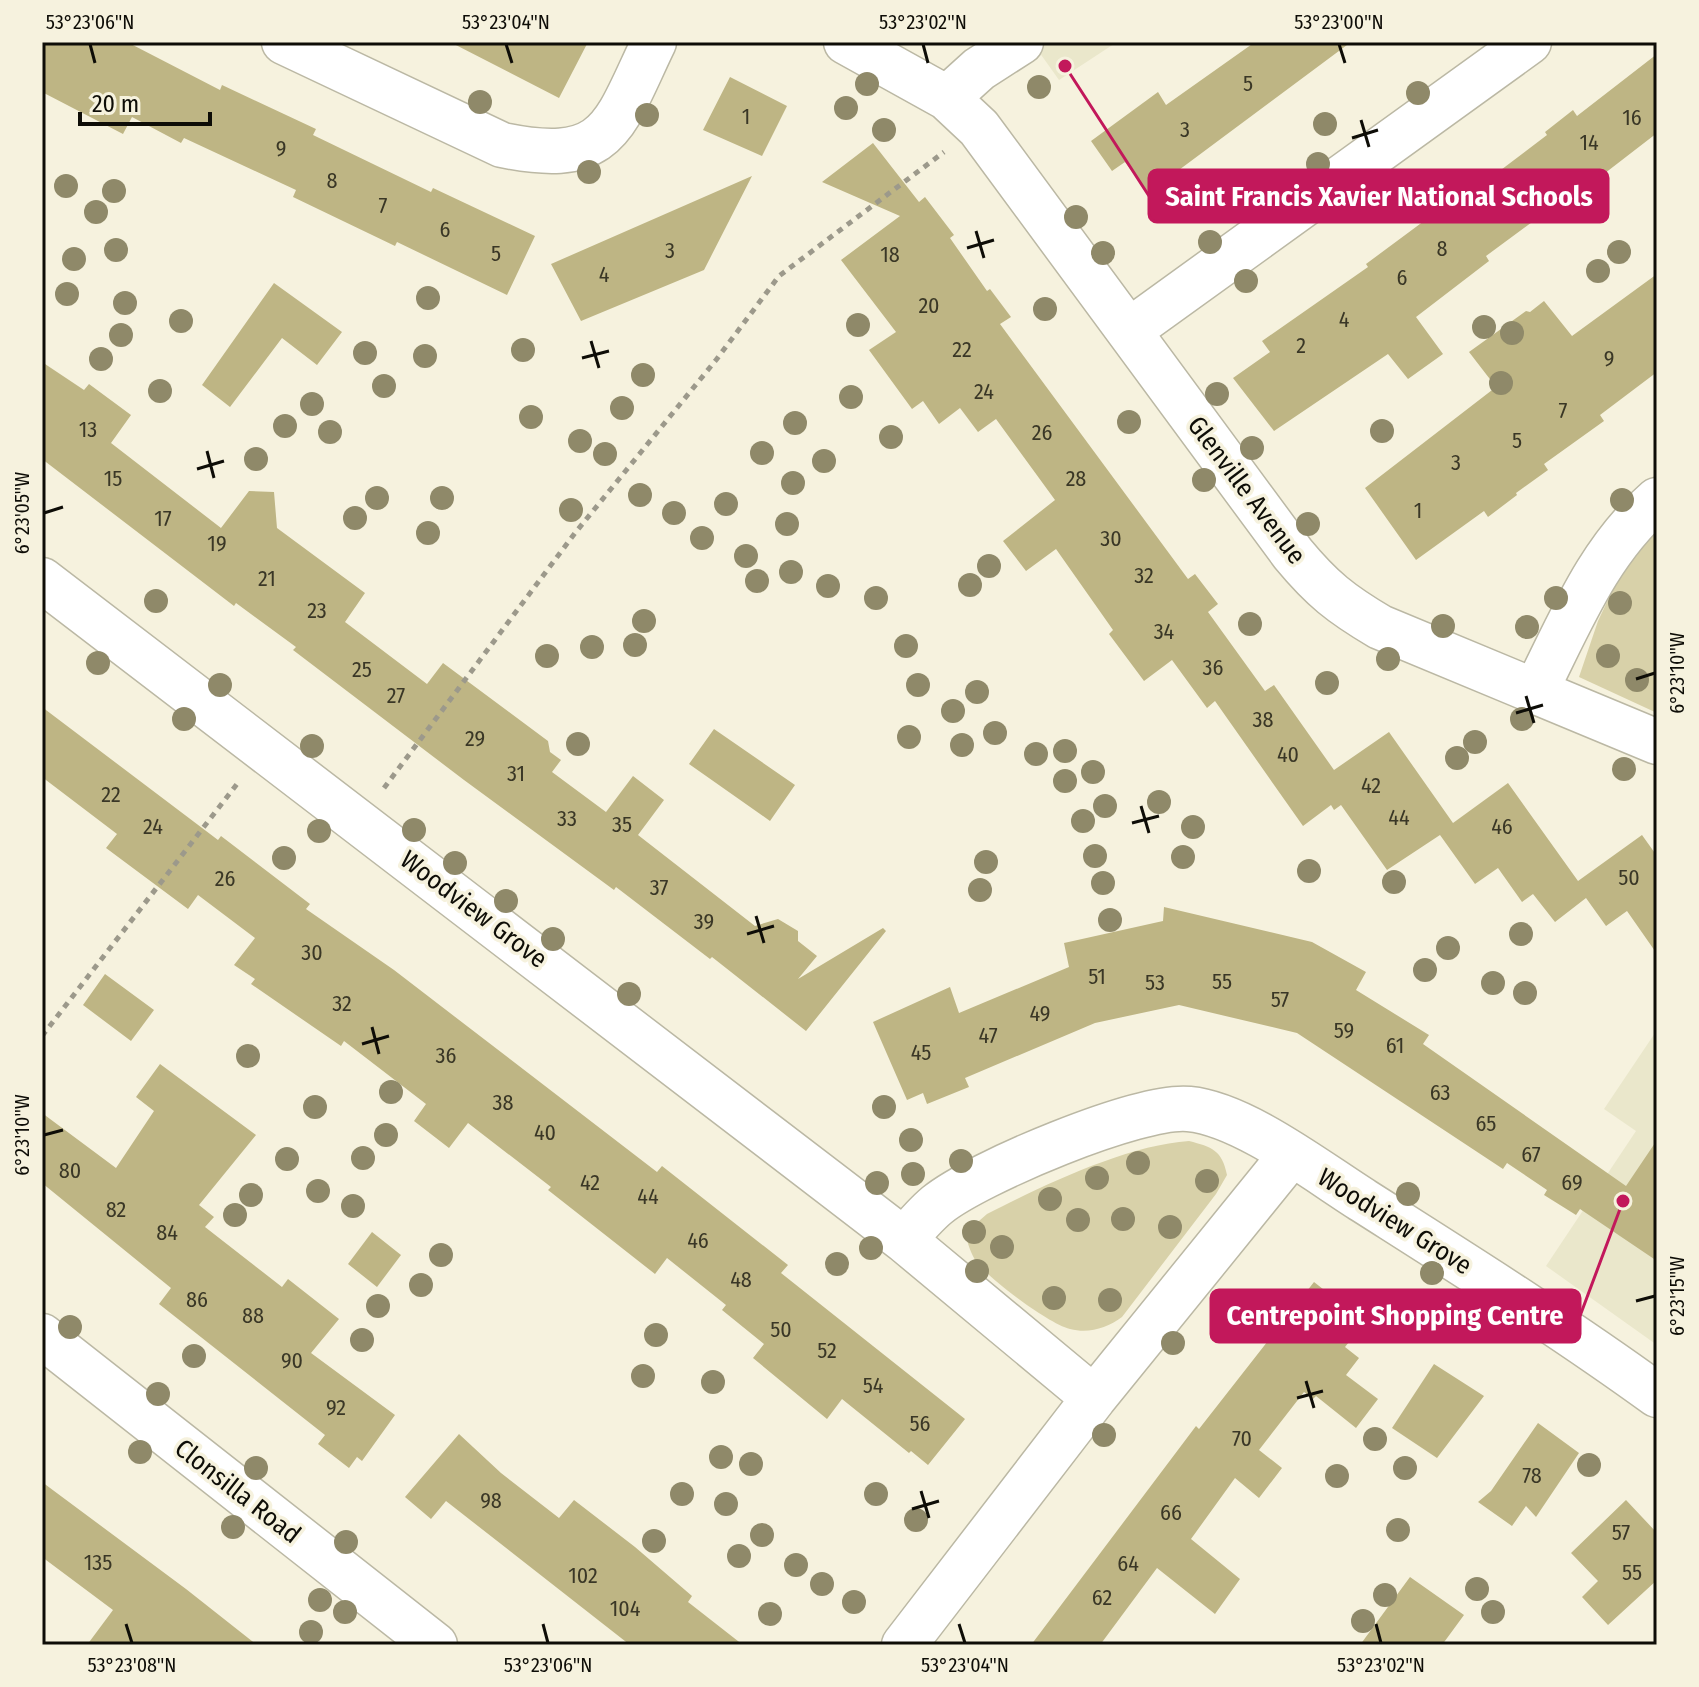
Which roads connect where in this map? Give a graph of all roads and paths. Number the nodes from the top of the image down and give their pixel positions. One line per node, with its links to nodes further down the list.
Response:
1 (284, 42): 2 (street)
2 (654, 42)
3 (846, 42): 6 (street, Glenville Avenue)
4 (1021, 42): 6 (street)
5 (1529, 42): 8 (street)
6 (947, 98): 7 (street, Glenville Avenue)
7 (979, 128): 8 (street, Glenville Avenue); 14 (path)
8 (1130, 330): 11 (street, Glenville Avenue)
9 (1657, 500): 11 (street)
10 (42, 580): 13 (street, Woodview Grove)
11 (1535, 692): 12 (street, Glenville Avenue)
12 (1657, 742)
13 (264, 748): 14 (street, Woodview Grove); 15 (path)
14 (359, 821): 17 (street, Woodview Grove)
15 (42, 1036)
16 (1291, 1155): 17 (street, Woodview Grove); 19 (street, Woodview Grove); 20 (street, Woodview Grove)
17 (904, 1240): 20 (street, Woodview Grove)
18 (42, 1336): 21 (street, Clonsilla Road)
19 (1657, 1395)
20 (1094, 1398): 22 (street, Woodview Grove)
21 (435, 1645)
22 (904, 1645)

